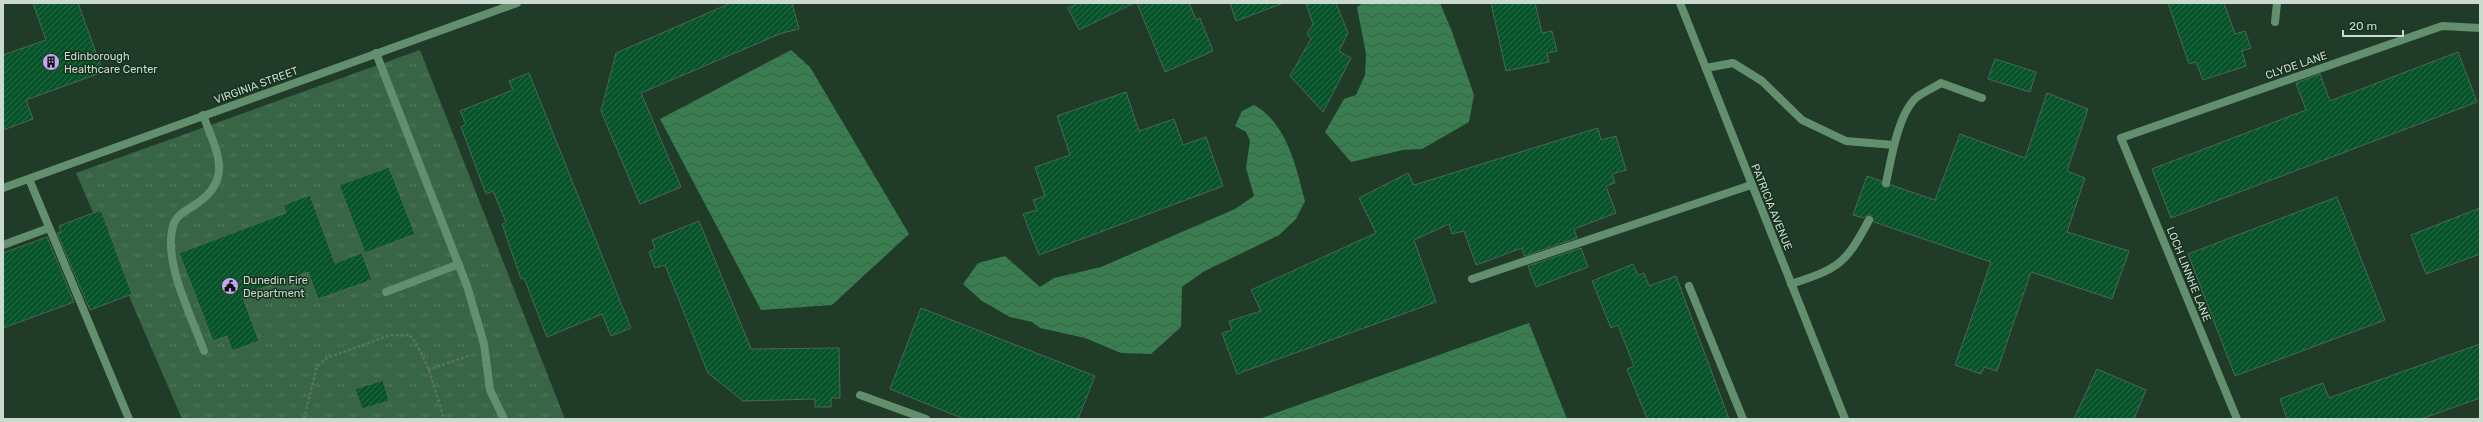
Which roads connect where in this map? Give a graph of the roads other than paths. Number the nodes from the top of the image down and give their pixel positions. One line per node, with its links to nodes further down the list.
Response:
1 (516, 3): 6 (street, VIRGINIA STREET)
2 (1680, 3): 7 (street, PATRICIA AVENUE)
3 (2277, 3): 4 (street)
4 (2275, 22)
5 (2480, 28): 10 (street, CLYDE LANE)
6 (376, 53): 9 (street, VIRGINIA STREET); 19 (street)
7 (1706, 68): 11 (street); 14 (street, PATRICIA AVENUE)
8 (1982, 98): 11 (street)
9 (203, 115): 12 (street, VIRGINIA STREET); 24 (street)
10 (2121, 138): 31 (street, LOCH LINNHE LANE)
11 (1894, 145): 13 (street)
12 (28, 179): 15 (street, VIRGINIA STREET); 17 (street)
13 (1886, 183)
14 (1751, 185): 20 (street); 21 (street, PATRICIA AVENUE)
15 (3, 188)
16 (1869, 220): 21 (street)
17 (48, 228): 18 (street); 26 (street)
18 (3, 245)
19 (459, 264): 23 (street); 27 (street)
20 (1472, 278)
21 (1791, 284): 30 (street, PATRICIA AVENUE)
22 (1689, 286): 29 (street)
23 (386, 292)
24 (204, 351)
25 (860, 394): 28 (street)
26 (129, 419)
27 (504, 419)
28 (926, 419)
29 (1743, 419)
30 (1845, 419)
31 (2237, 419)

